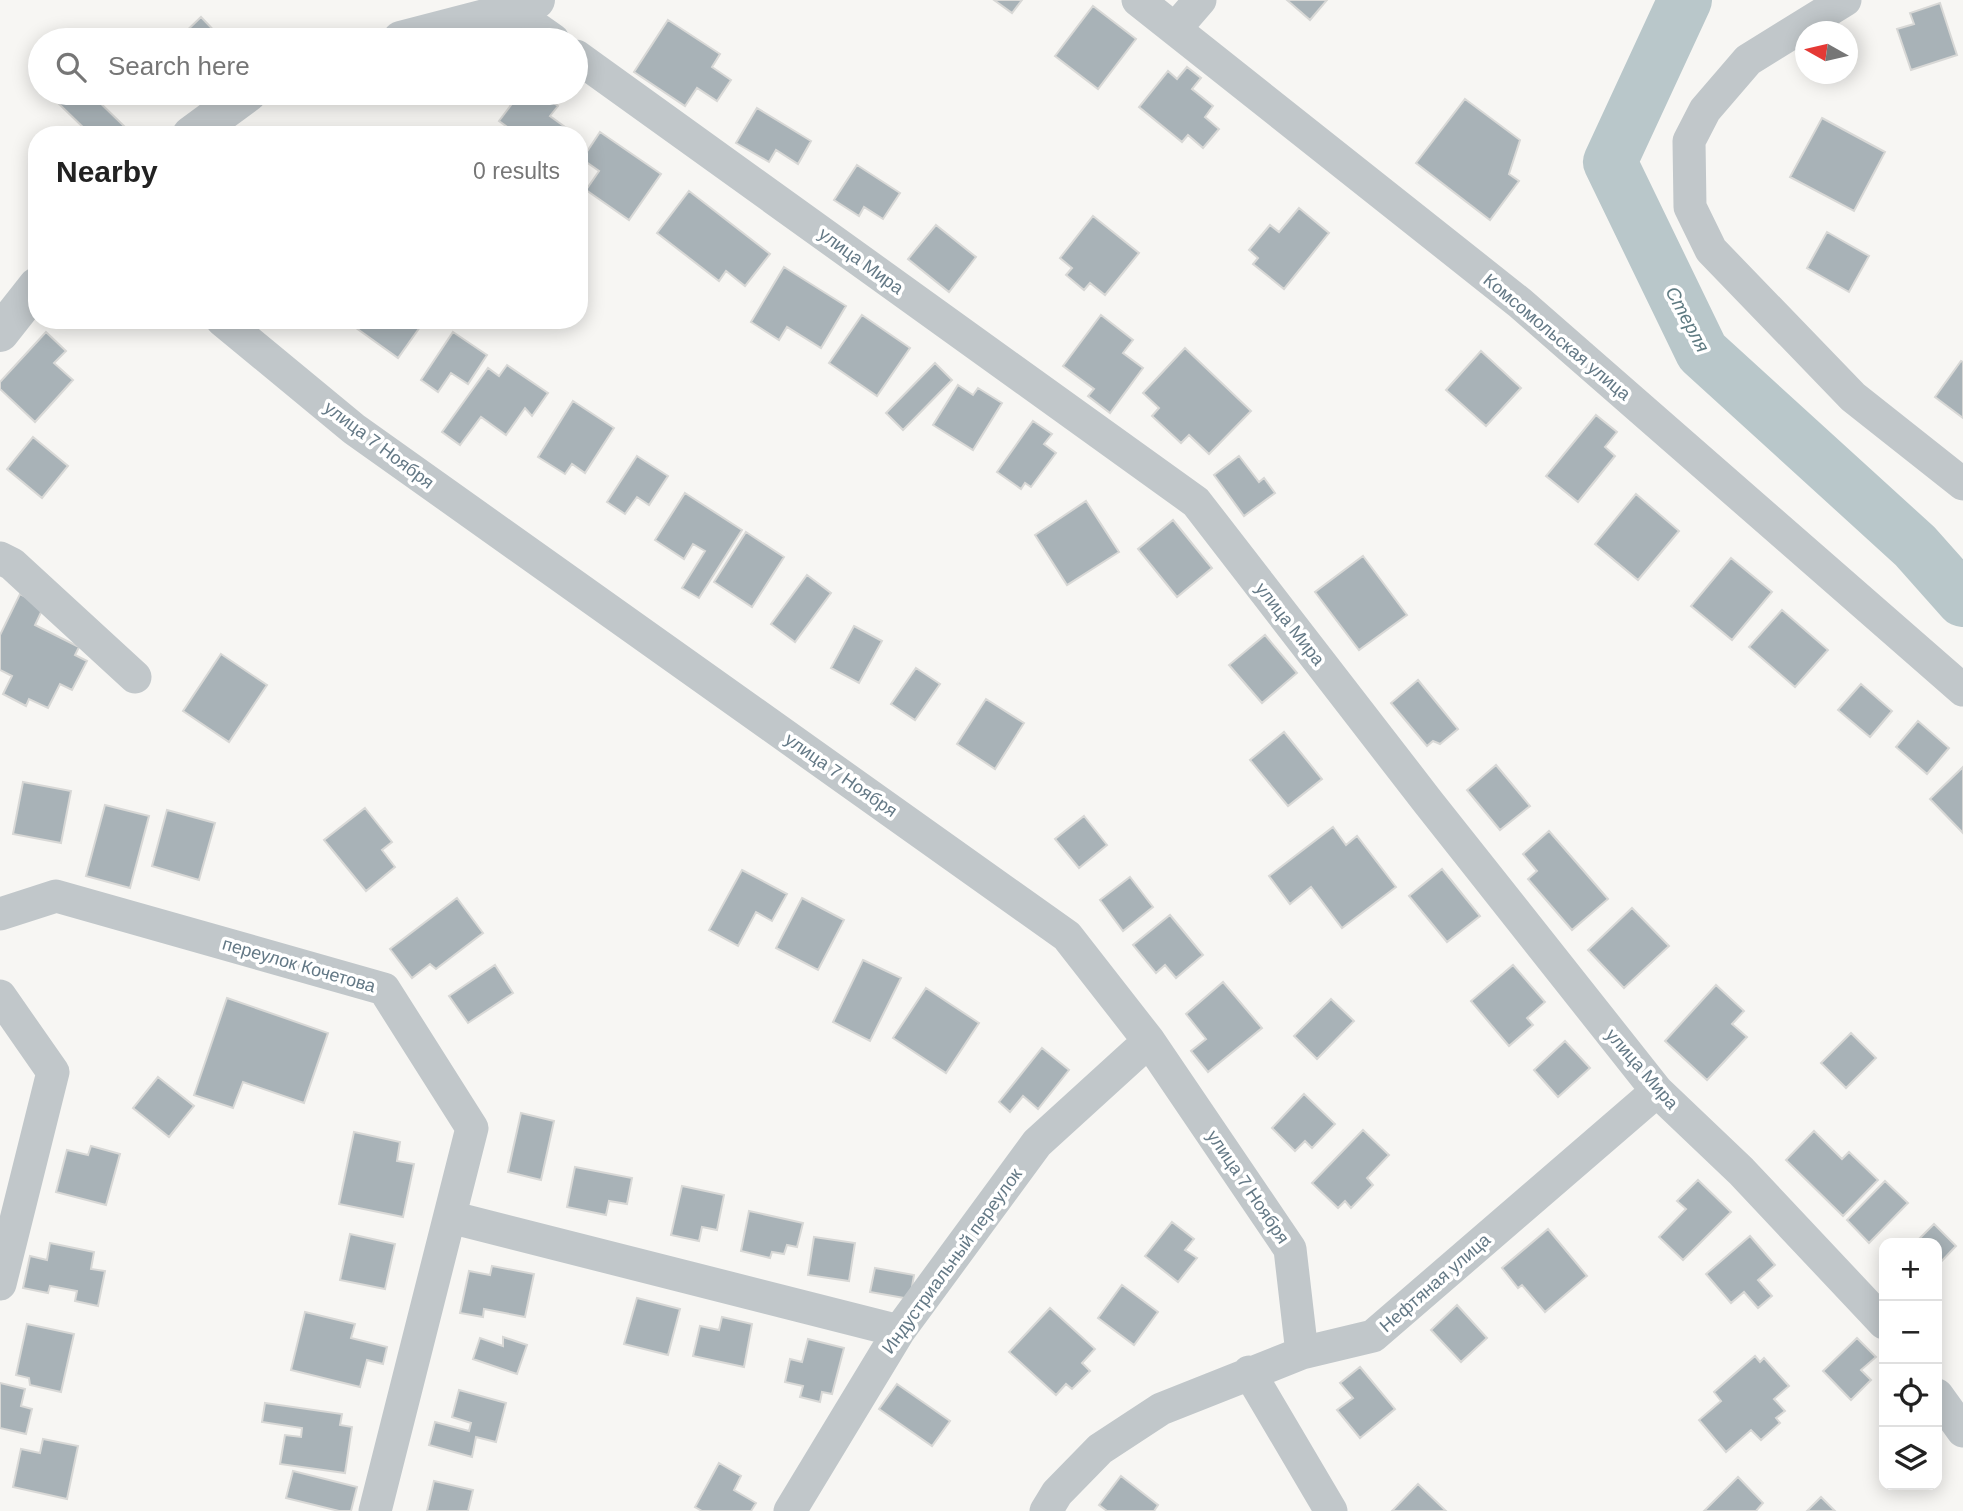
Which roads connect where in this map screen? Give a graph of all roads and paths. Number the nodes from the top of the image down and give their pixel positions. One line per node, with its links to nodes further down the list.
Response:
1 (1138, 0): 7 (street, Комсомольская улица)
2 (1200, 0): 7 (street)
3 (1845, 0): 14 (street)
4 (524, 5): 5 (street); 6 (street)
5 (443, 28)
6 (543, 28)
7 (1175, 29): 17 (street, Комсомольская улица)
8 (588, 66): 21 (street, улица Мира)
9 (232, 105): 10 (street)
10 (203, 126)
11 (28, 297): 13 (street)
12 (233, 329): 20 (street, улица 7 Ноября)
13 (0, 333)
14 (1963, 484)
15 (0, 558): 16 (street)
16 (135, 677)
17 (1963, 690)
18 (0, 914): 22 (street, переулок Кочетова)
19 (0, 996): 23 (street)
20 (1149, 1041): 25 (street, Индустриальный переулок); 26 (street, улица 7 Ноября)
21 (1657, 1091): 24 (street, улица Мира); 26 (street, Нефтяная улица)
22 (450, 1217): 25 (street); 30 (street, переулок Кочетова)
23 (0, 1284)
24 (1879, 1318)
25 (899, 1331): 31 (street, Индустриальный переулок)
26 (1302, 1353): 27 (street, Нефтяная улица)
27 (1249, 1372): 32 (street, Нефтяная улица); 33 (street)
28 (1942, 1402): 29 (street)
29 (1963, 1431)
30 (375, 1511)
31 (790, 1511)
32 (1046, 1511)
33 (1331, 1511)

